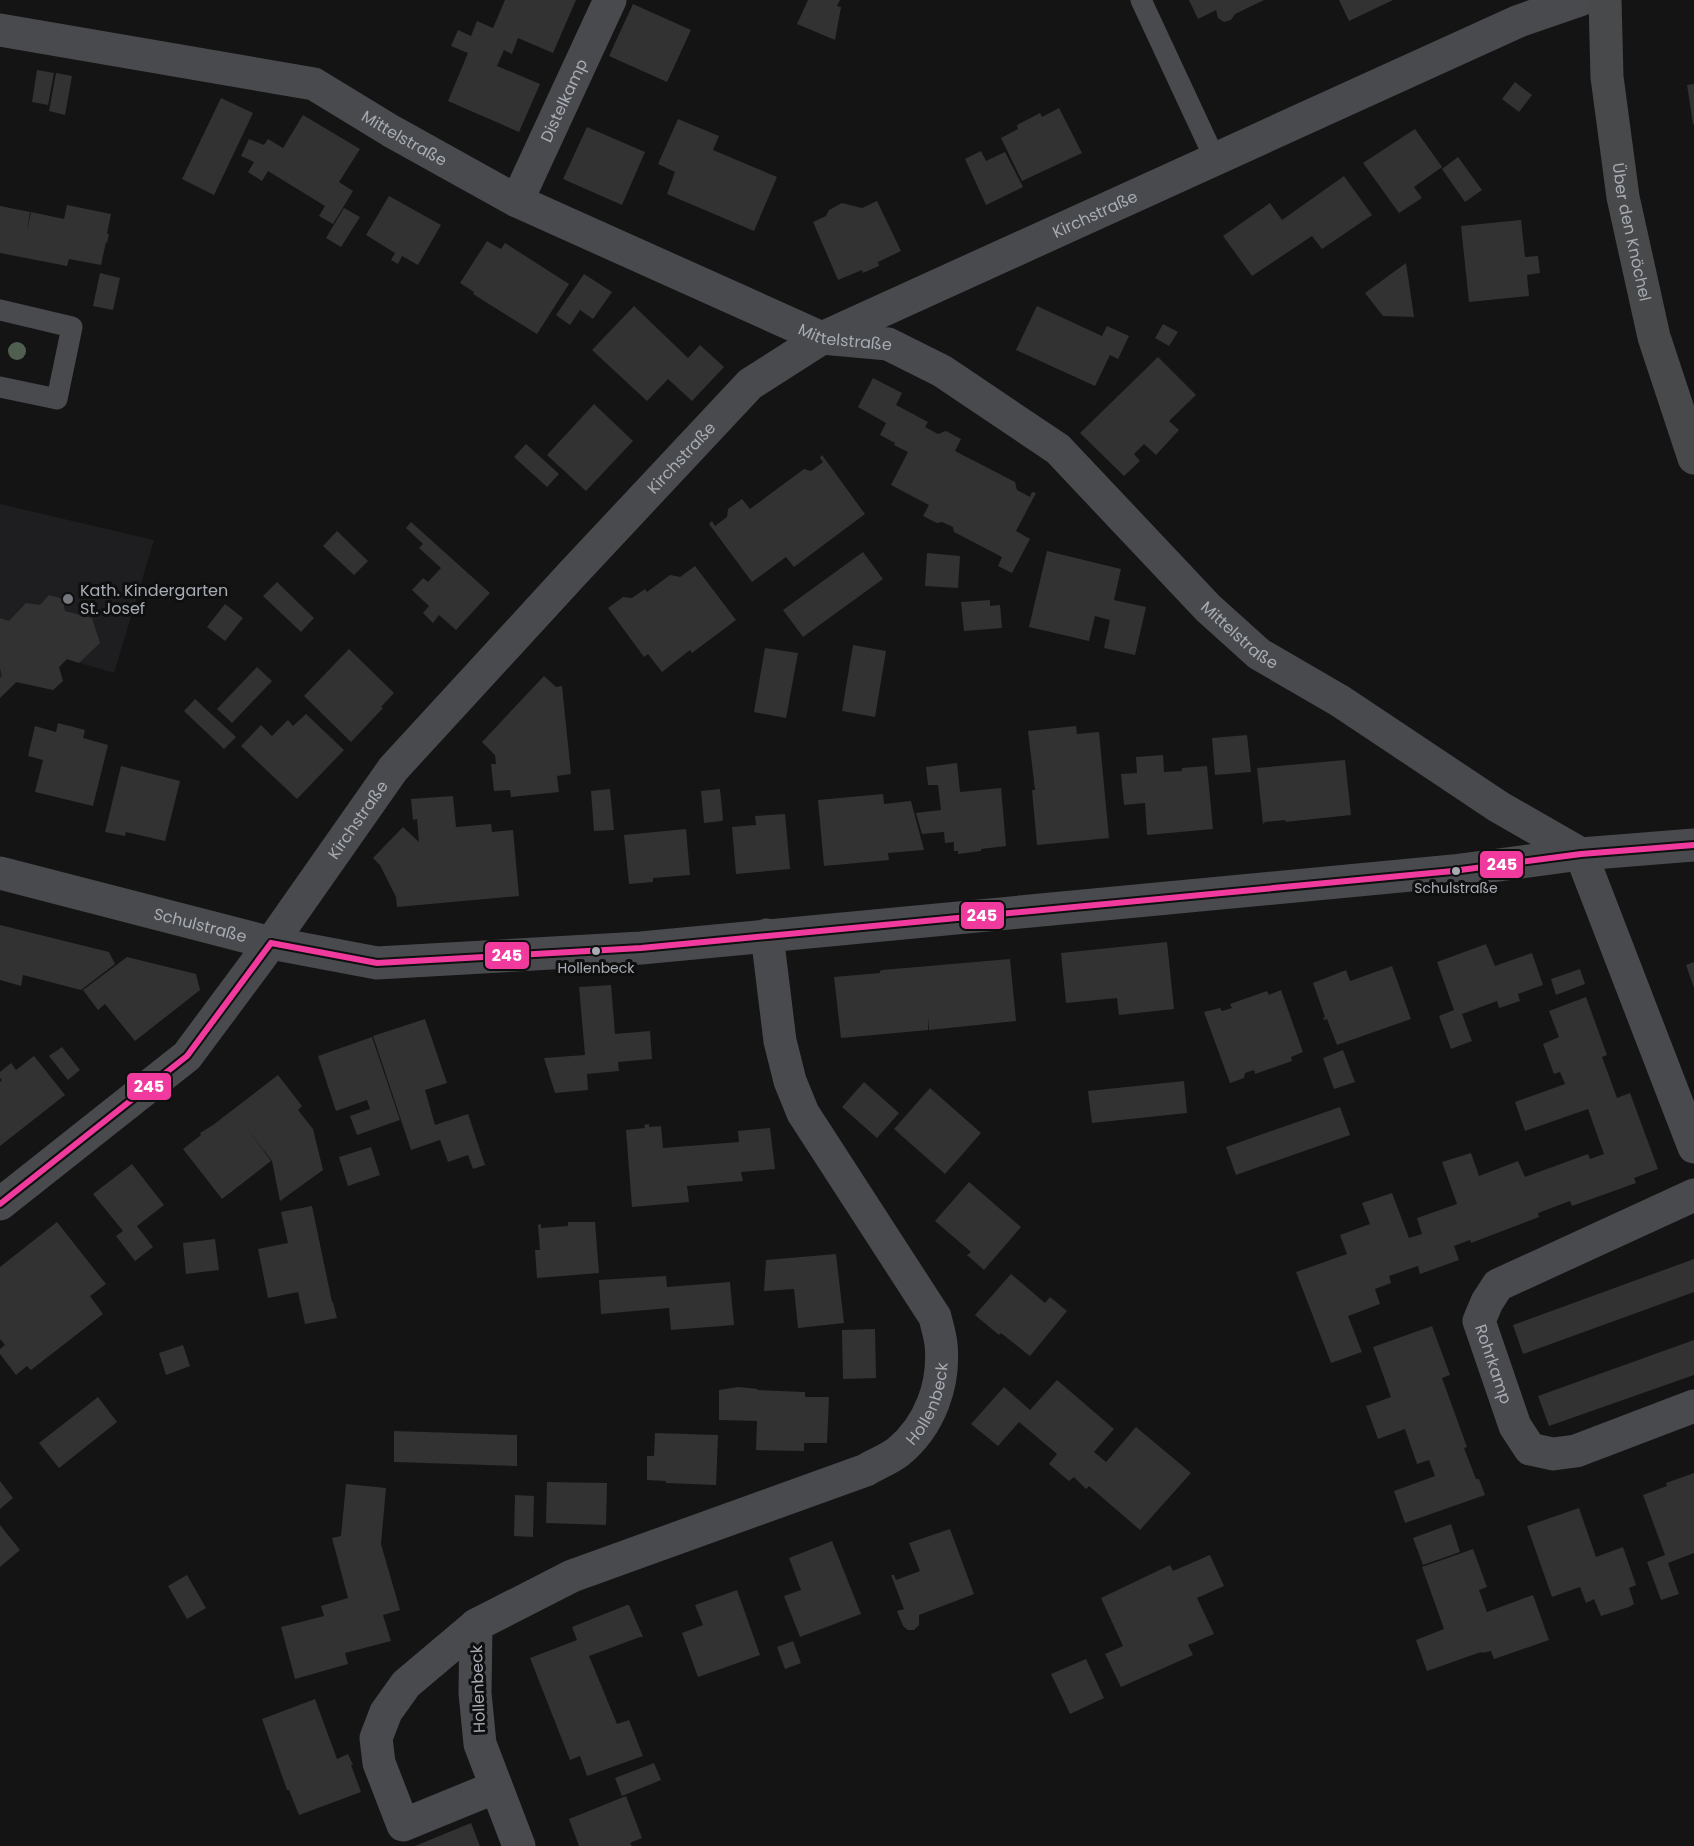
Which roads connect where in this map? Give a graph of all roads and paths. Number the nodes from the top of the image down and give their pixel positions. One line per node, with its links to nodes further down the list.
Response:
1 (610, 0): 7 (street, Distelkamp)
2 (1141, 0): 6 (lane)
3 (1580, 0): 6 (street, Kirchstraße)
4 (1605, 0): 11 (main road, Über den Knöchel)
5 (0, 30): 7 (street, Mittelstraße)
6 (1215, 159): 9 (street, Kirchstraße)
7 (517, 201): 9 (street, Mittelstraße)
8 (0, 310): 10 (lane)
9 (822, 338): 13 (street, Mittelstraße); 16 (street, Kirchstraße)
10 (0, 387)
11 (1694, 458)
12 (1694, 845): 13 (street, Schulstraße)
13 (1581, 854): 15 (street, Schulstraße); 17 (street)
14 (0, 873): 16 (street, Schulstraße)
15 (767, 936): 16 (street, Schulstraße); 21 (street, Hollenbeck)
16 (271, 943): 19 (street, Kirchstraße)
17 (1694, 1147)
18 (1694, 1195): 20 (street, Rohrkamp)
19 (0, 1204)
20 (1694, 1406)
21 (476, 1625): 22 (street, Hollenbeck); 22 (street, Hollenbeck)
22 (496, 1787): 23 (street, Hollenbeck)
23 (519, 1846)

